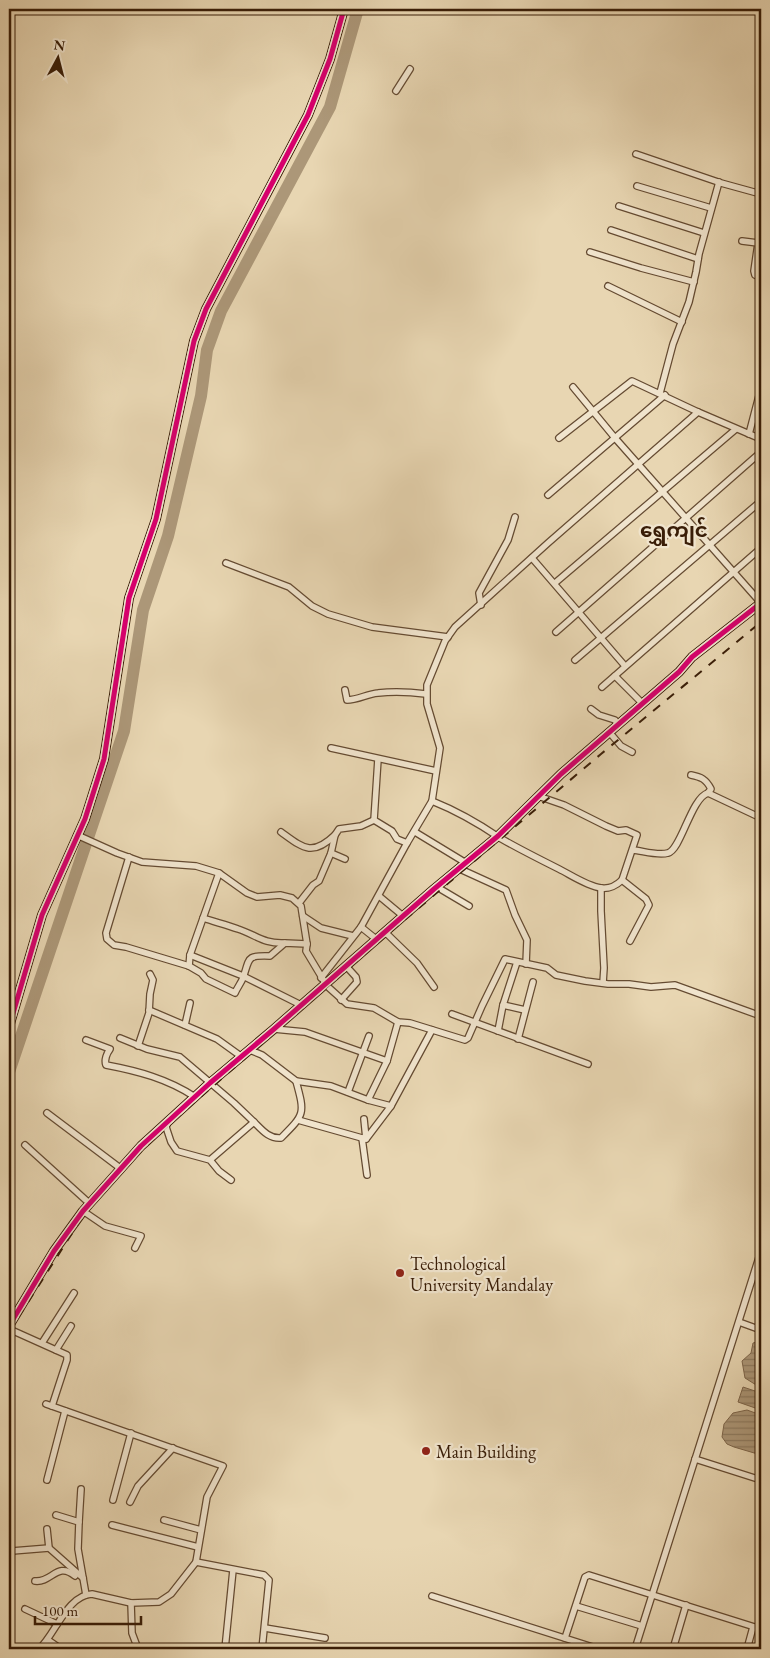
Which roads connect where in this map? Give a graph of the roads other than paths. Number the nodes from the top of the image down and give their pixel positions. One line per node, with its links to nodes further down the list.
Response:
1 (344, 9): 72 (street)
2 (410, 69): 3 (street)
3 (396, 91)
4 (636, 154): 5 (street)
5 (719, 182): 7 (street); 9 (street)
6 (637, 186): 9 (street)
7 (761, 194)
8 (619, 206): 11 (street)
9 (711, 208): 11 (street)
10 (611, 230): 14 (street)
11 (704, 233): 14 (street)
12 (742, 241): 15 (street)
13 (590, 252): 16 (street)
14 (698, 259): 16 (street)
15 (761, 278)
16 (694, 282): 18 (street)
17 (608, 286): 18 (street)
18 (682, 322): 21 (street)
19 (573, 387): 22 (street)
20 (761, 388): 25 (street)
21 (662, 394): 22 (street); 23 (street); 27 (street)
22 (593, 412): 26 (street); 27 (street)
23 (698, 412): 24 (street); 30 (street)
24 (736, 429): 25 (street); 31 (street)
25 (749, 434): 28 (street)
26 (559, 438)
27 (615, 438): 30 (street); 32 (street)
28 (761, 439)
29 (761, 452): 35 (street)
30 (638, 464): 31 (street); 38 (street)
31 (662, 492): 35 (street); 41 (street)
32 (548, 495)
33 (761, 501): 36 (street)
34 (515, 517): 43 (street)
35 (686, 518): 36 (street); 44 (street)
36 (710, 545): 40 (street); 48 (street)
37 (761, 548): 40 (street)
38 (532, 558): 41 (street); 43 (street)
39 (226, 563): 47 (street)
40 (733, 572): 42 (street); 50 (street)
41 (555, 583): 44 (street)
42 (761, 603): 45 (street); 55 (street)
43 (481, 605): 47 (street)
44 (578, 612): 46 (street); 48 (street)
45 (761, 614)
46 (556, 632)
47 (448, 637): 54 (street)
48 (601, 638): 49 (street); 50 (street)
49 (575, 660)
50 (625, 666): 51 (street)
51 (615, 676): 52 (street); 55 (street)
52 (602, 688)
53 (345, 690): 54 (street)
54 (426, 694): 62 (street)
55 (642, 704): 57 (street)
56 (591, 709): 57 (street)
57 (618, 725): 58 (street)
58 (610, 733): 60 (street); 65 (street)
59 (331, 748): 61 (street)
60 (632, 752)
61 (378, 759): 62 (street); 68 (street)
62 (436, 772): 66 (street)
63 (691, 775): 64 (street)
64 (708, 793): 67 (street); 75 (street)
65 (538, 796): 73 (street); 75 (street)
66 (432, 801): 70 (street); 73 (street)
67 (761, 818)
68 (374, 820): 71 (street); 74 (street)
69 (281, 832): 71 (street)
70 (415, 832): 74 (street); 79 (street)
71 (335, 835): 76 (street)
72 (80, 836): 77 (street); 119 (street)
73 (498, 836): 79 (street); 83 (street)
74 (407, 843): 84 (street)
75 (633, 850): 81 (street)
76 (331, 853): 78 (street); 85 (street)
77 (129, 857): 80 (street); 100 (street)
78 (345, 859)
79 (463, 866): 82 (street); 99 (street)
80 (219, 873): 85 (street); 89 (street)
81 (622, 880): 83 (street); 94 (street)
82 (437, 886): 86 (street); 88 (street)
83 (601, 888): 106 (street)
84 (379, 896): 88 (street); 90 (street)
85 (299, 903): 87 (street)
86 (469, 906)
87 (302, 916): 92 (street); 96 (street)
88 (403, 916): 91 (street)
89 (203, 918): 95 (street); 97 (street)
90 (361, 927): 92 (street); 93 (street)
91 (385, 932): 93 (street); 107 (street)
92 (354, 936): 104 (street)
93 (376, 939): 101 (street)
94 (630, 941)
95 (286, 943): 96 (street); 103 (street)
96 (307, 944): 104 (street)
97 (190, 955): 100 (street); 103 (street)
98 (517, 962): 99 (street); 111 (street); 117 (street)
99 (526, 964): 106 (street)
100 (189, 966): 103 (street)
101 (346, 966): 104 (street); 108 (street)
102 (150, 974): 112 (street)
103 (243, 976): 110 (street)
104 (324, 981): 108 (street); 110 (street)
105 (532, 982): 113 (street)
106 (603, 983): 115 (street)
107 (434, 987)
108 (341, 1000): 116 (street)
109 (190, 1003): 118 (street)
110 (300, 1005): 120 (street)
111 (503, 1005): 113 (street); 122 (street)
112 (149, 1010): 118 (street); 127 (street)
113 (525, 1010): 125 (street)
114 (452, 1014): 117 (street)
115 (761, 1016)
116 (398, 1022): 121 (street); 131 (street)
117 (475, 1023): 121 (street); 122 (street)
118 (185, 1025): 130 (street)
119 (9, 1027)
120 (274, 1029): 128 (street); 129 (street)
121 (432, 1030): 138 (street)
122 (498, 1032): 125 (street)
123 (369, 1036): 129 (street)
124 (120, 1038): 127 (street)
125 (518, 1039): 132 (street)
126 (86, 1040): 136 (street)
127 (138, 1046): 134 (street)
128 (250, 1050): 130 (street); 133 (street)
129 (363, 1052): 131 (street); 135 (street)
130 (242, 1057): 134 (street)
131 (387, 1061): 137 (street)
132 (588, 1064)
133 (296, 1080): 135 (street); 140 (street)
134 (210, 1083): 136 (street); 143 (street)
135 (348, 1092): 137 (street)
136 (195, 1097): 142 (street)
137 (368, 1100): 138 (street)
138 (391, 1106): 144 (street)
139 (47, 1113): 147 (street)
140 (298, 1120): 143 (street); 144 (street)
141 (364, 1120): 144 (street)
142 (168, 1122): 146 (street); 147 (street)
143 (254, 1122): 146 (street)
144 (364, 1139): 148 (street)
145 (25, 1145): 150 (street)
146 (210, 1160): 149 (street)
147 (120, 1168): 150 (street)
148 (367, 1175)
149 (231, 1180)
150 (89, 1203): 151 (street)
151 (83, 1211): 152 (street); 157 (street)
152 (135, 1248)
153 (761, 1251): 155 (street)
154 (74, 1293): 159 (street)
155 (739, 1322): 158 (street); 164 (street)
156 (71, 1326): 160 (street)
157 (9, 1327): 159 (street)
158 (761, 1330)
159 (42, 1343): 160 (street)
160 (56, 1350): 161 (street)
161 (65, 1411): 162 (street); 165 (street)
162 (131, 1433): 163 (street); 168 (street)
163 (173, 1448): 169 (street); 175 (street)
164 (695, 1459): 166 (street); 185 (street)
165 (47, 1480)
166 (761, 1480)
167 (82, 1489): 172 (street)
168 (112, 1500)
169 (130, 1502)
170 (56, 1515): 172 (street)
171 (164, 1520): 175 (street)
172 (79, 1522): 182 (street)
173 (112, 1524): 176 (street)
174 (47, 1529): 177 (street)
175 (201, 1530): 176 (street)
176 (198, 1547): 179 (street)
177 (49, 1548): 178 (street); 182 (street)
178 (11, 1551): 180 (street)
179 (196, 1562): 181 (street); 187 (street)
180 (9, 1563)
181 (233, 1570): 194 (street); 202 (street)
182 (84, 1580): 183 (street); 184 (street)
183 (35, 1581)
184 (86, 1594): 187 (street); 191 (street)
185 (652, 1594): 188 (street); 189 (street); 192 (street)
186 (432, 1596): 197 (street)
187 (131, 1604): 201 (street)
188 (576, 1606): 192 (street); 197 (street)
189 (686, 1606): 193 (street); 206 (street)
190 (25, 1609): 191 (street)
191 (56, 1624): 198 (street)
192 (642, 1626): 205 (street)
193 (753, 1627): 195 (street); 207 (street)
194 (264, 1628): 196 (street); 203 (street)
195 (761, 1629)
196 (326, 1638)
197 (565, 1638): 204 (street)
198 (48, 1640): 199 (street); 200 (street)
199 (39, 1649)
200 (61, 1649)
201 (138, 1649)
202 (224, 1649)
203 (262, 1649)
204 (599, 1649)
205 (635, 1649)
206 (673, 1649)
207 (747, 1649)

